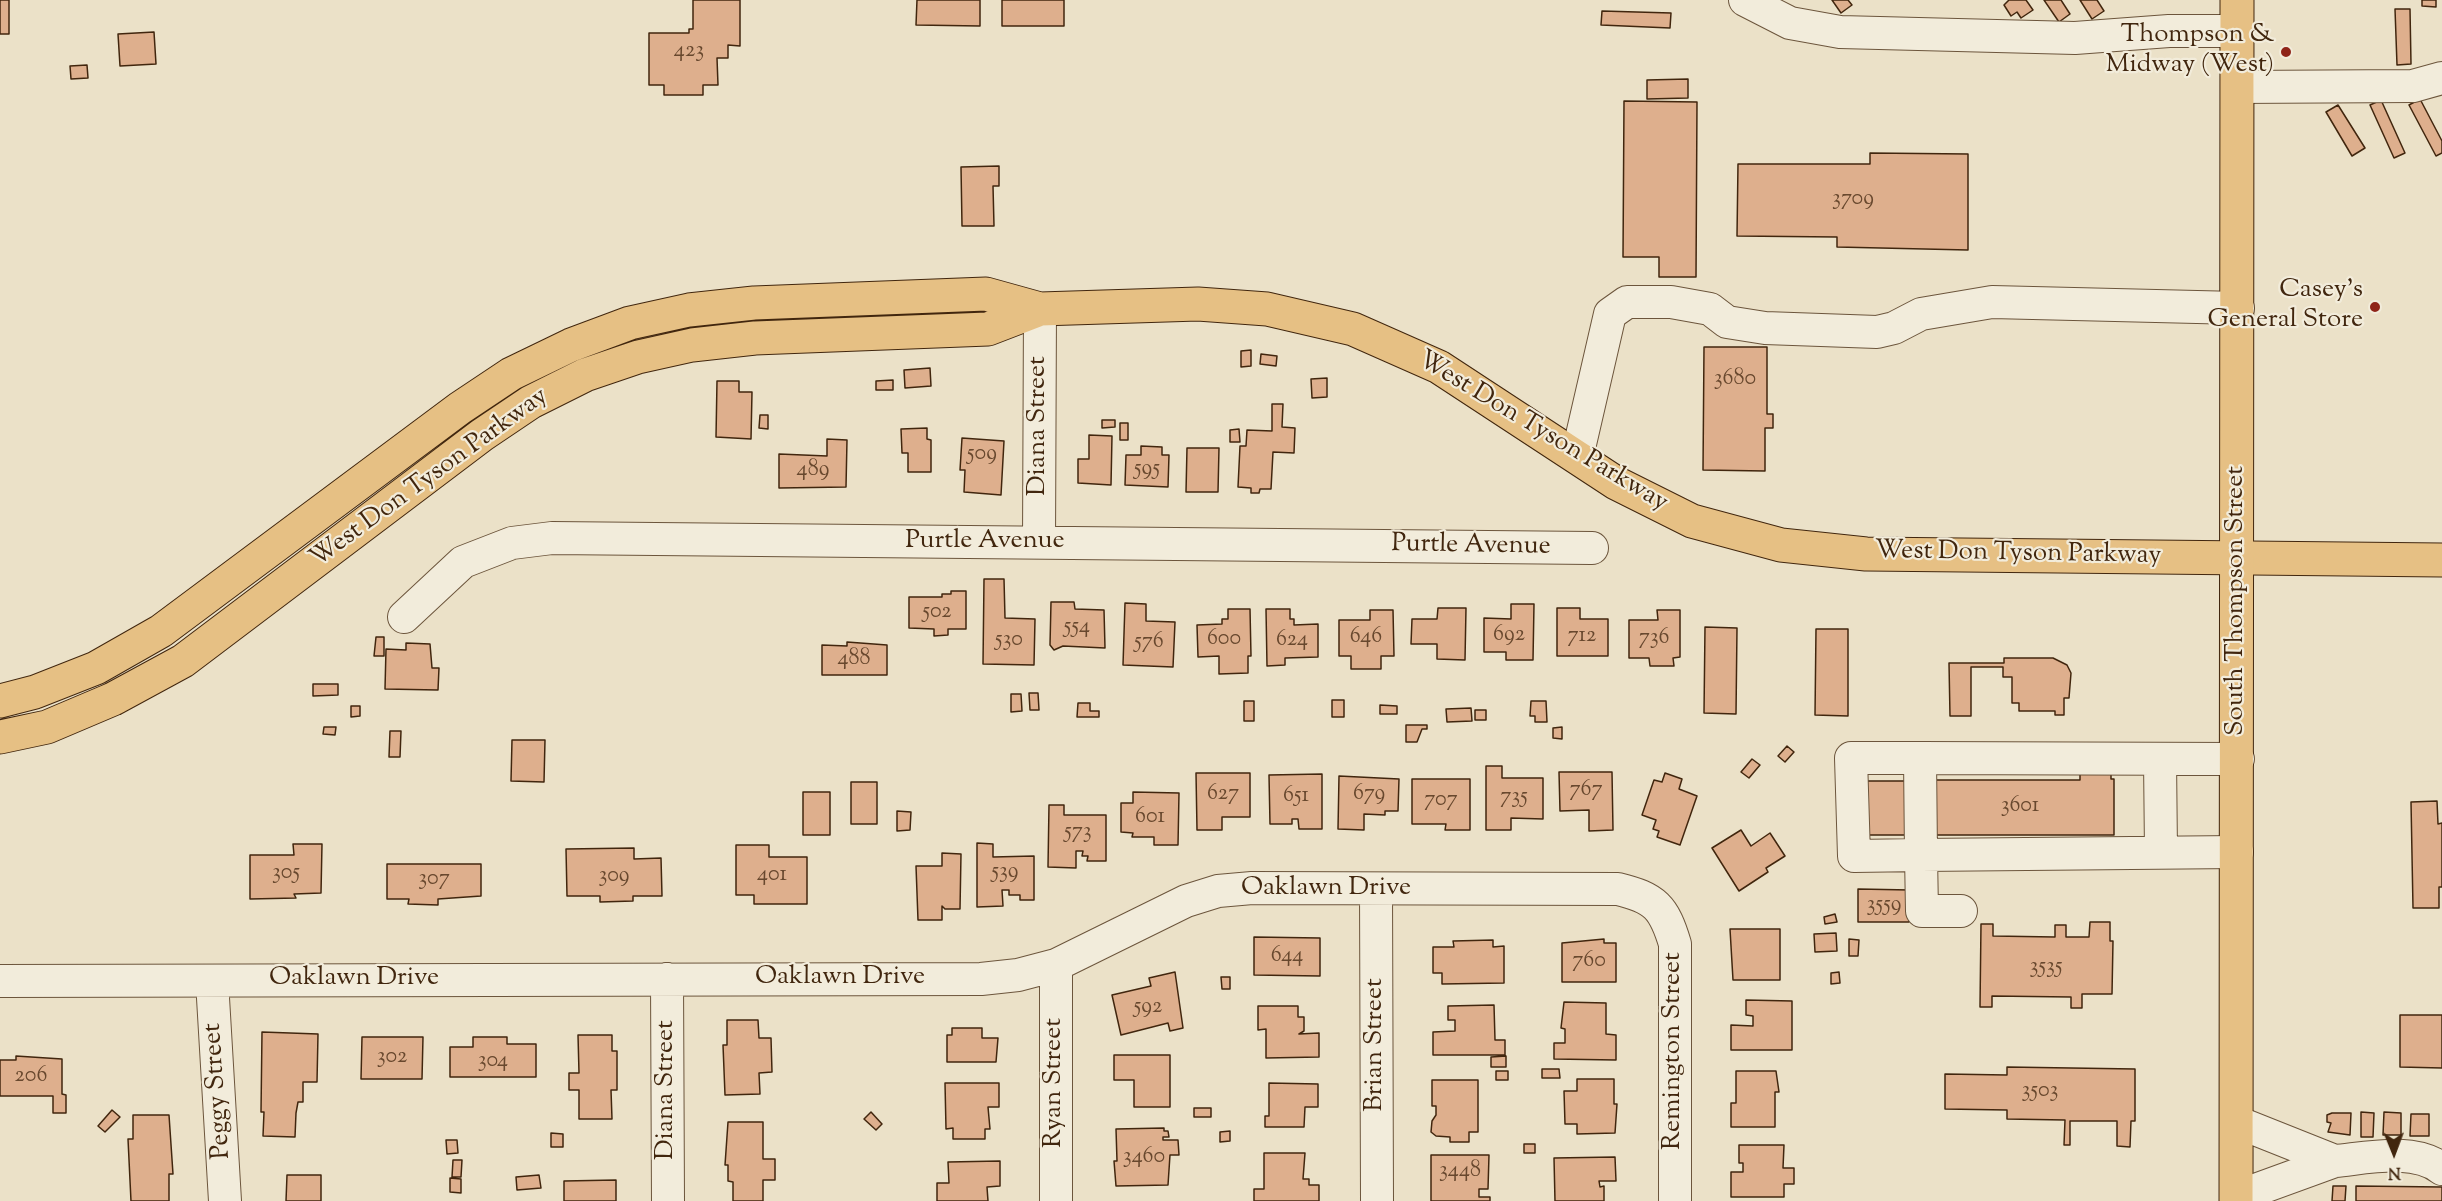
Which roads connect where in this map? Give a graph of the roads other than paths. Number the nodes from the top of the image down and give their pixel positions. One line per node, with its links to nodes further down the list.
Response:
1 (1745, 0): 2 (street)
2 (2237, 15): 4 (main road, South Thompson Street)
3 (2442, 78): 4 (street)
4 (2237, 87): 5 (main road, South Thompson Street)
5 (2238, 308): 7 (street); 10 (main road, South Thompson Street)
6 (1040, 309): 7 (main road, West Don Tyson Parkway); 8 (street, Diana Street); 13 (main road, West Don Tyson Parkway); 14 (main road, West Don Tyson Parkway)
7 (1577, 457): 10 (main road, West Don Tyson Parkway)
8 (1039, 542): 9 (street, Purtle Avenue); 12 (street, Purtle Avenue)
9 (1592, 548)
10 (2238, 558): 11 (main road, West Don Tyson Parkway); 17 (main road, South Thompson Street)
11 (2442, 560)
12 (404, 617)
13 (0, 701)
14 (0, 737)
15 (1920, 758): 16 (street); 20 (street); 20 (street)
16 (2160, 759): 17 (street); 18 (street)
17 (2238, 759): 19 (main road, South Thompson Street)
18 (2160, 852): 19 (street); 20 (street)
19 (2237, 852): 28 (main road, South Thompson Street)
20 (1921, 855): 23 (street)
21 (1376, 889): 22 (street, Oaklawn Drive); 24 (street, Oaklawn Drive); 35 (street, Brian Street)
22 (1658, 905): 36 (street, Remington Street)
23 (1961, 911)
24 (1056, 965): 25 (street, Oaklawn Drive); 34 (street, Ryan Street)
25 (667, 979): 27 (street, Oaklawn Drive); 33 (street, Diana Street)
26 (0, 981): 27 (street, Oaklawn Drive)
27 (212, 981): 32 (street, Peggy Street)
28 (2237, 1122): 29 (street); 31 (main road, South Thompson Street)
29 (2335, 1161): 30 (street); 31 (street)
30 (2442, 1169)
31 (2236, 1199)
32 (225, 1201)
33 (668, 1201)
34 (1056, 1201)
35 (1377, 1201)
36 (1675, 1201)

